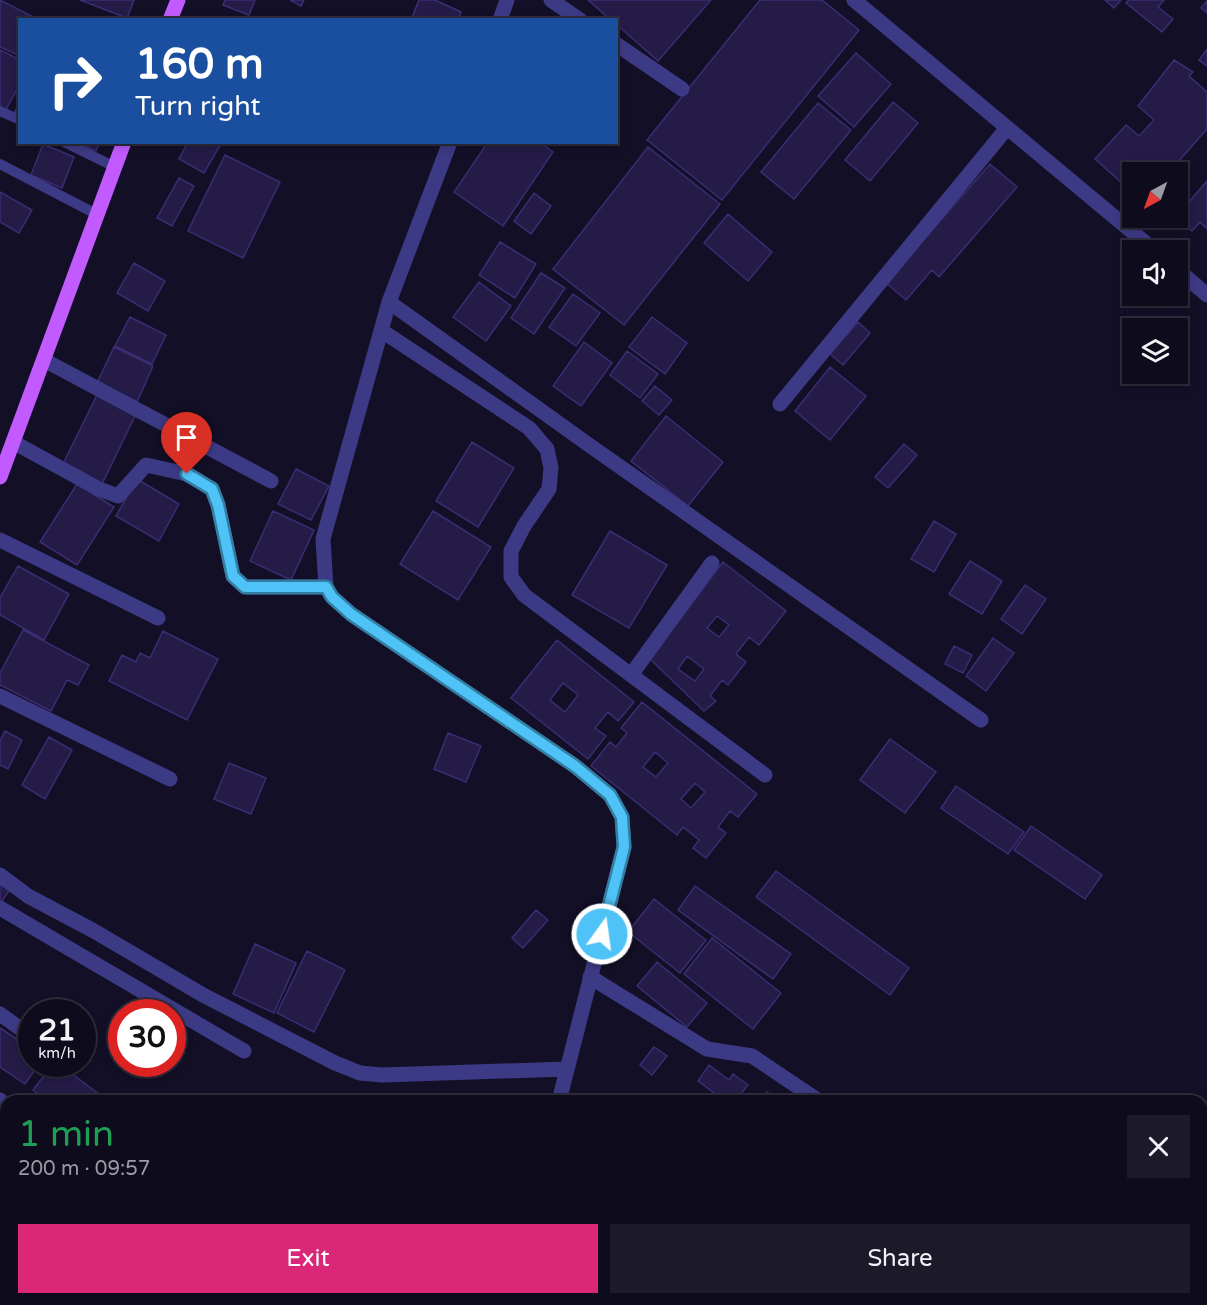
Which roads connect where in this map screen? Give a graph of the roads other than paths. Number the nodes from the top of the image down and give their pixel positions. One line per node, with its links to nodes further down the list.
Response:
1 (178, 0): 5 (main road)
2 (507, 0): 6 (street)
3 (552, 0): 7 (street)
4 (854, 0): 12 (street)
5 (171, 18)
6 (501, 18)
7 (577, 18)
8 (618, 45): 9 (street)
9 (682, 89)
10 (0, 111): 11 (lane)
11 (18, 119)
12 (1007, 128): 19 (street); 25 (street)
13 (68, 144): 17 (lane)
14 (123, 144): 17 (main road)
15 (449, 144): 22 (street)
16 (0, 164): 18 (lane)
17 (115, 168): 18 (main road)
18 (98, 215): 24 (main road)
19 (1142, 240)
20 (1188, 279): 21 (street)
21 (1207, 295)
22 (390, 302): 23 (street); 35 (street)
23 (382, 331): 31 (street); 33 (street)
24 (44, 360): 26 (main road); 28 (street)
25 (780, 404)
26 (13, 442): 27 (main road); 31 (street)
27 (0, 477)
28 (271, 481)
29 (0, 540): 32 (street)
30 (712, 562): 33 (street)
31 (326, 587): 40 (street)
32 (158, 618)
33 (631, 675): 36 (street)
34 (0, 696): 37 (street)
35 (981, 720)
36 (765, 775)
37 (170, 779)
38 (0, 875): 44 (street)
39 (0, 908): 43 (street)
40 (590, 977): 44 (street); 46 (street)
41 (0, 1014): 42 (street)
42 (18, 1027)
43 (244, 1051)
44 (567, 1069): 45 (street)
45 (560, 1095)
46 (810, 1095)

